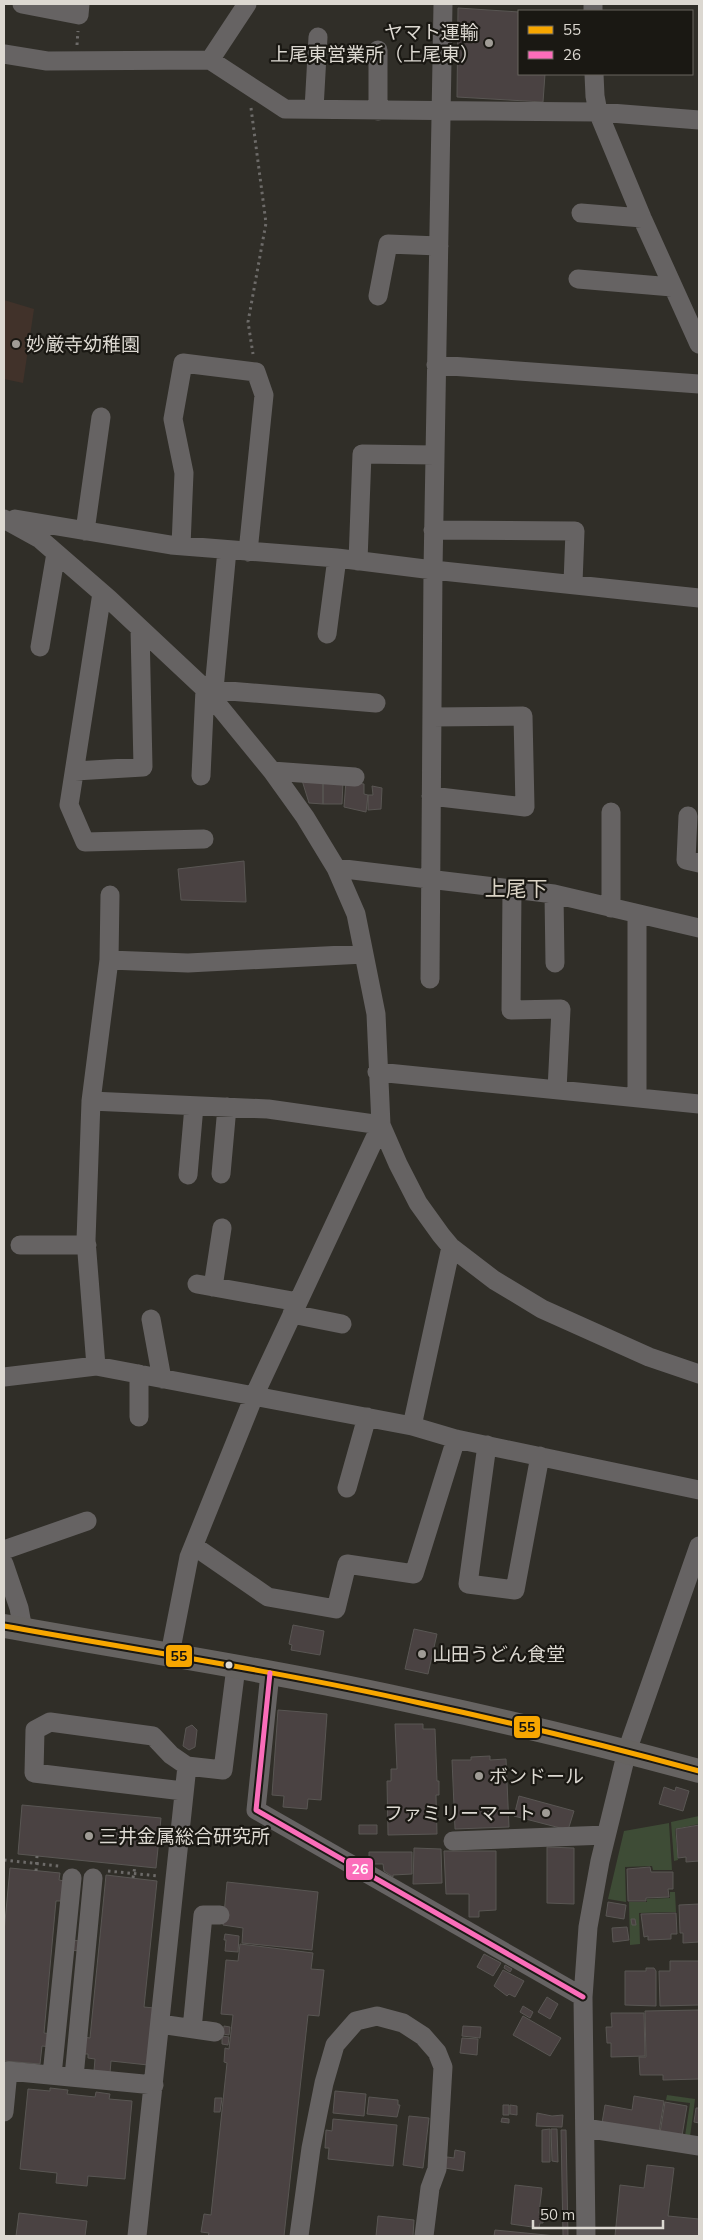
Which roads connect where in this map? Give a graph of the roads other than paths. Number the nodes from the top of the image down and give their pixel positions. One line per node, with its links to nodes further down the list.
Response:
1 (22, 4): 4 (street)
2 (247, 4): 8 (street)
3 (443, 4): 12 (street)
4 (80, 9)
5 (318, 37): 10 (street)
6 (378, 50): 11 (street)
7 (4, 54): 8 (street)
8 (210, 60): 10 (street)
9 (594, 75): 13 (street)
10 (314, 109): 11 (street)
11 (378, 111): 12 (street)
12 (442, 112): 13 (street); 17 (street)
13 (598, 112): 14 (street); 16 (street)
14 (699, 120)
15 (581, 213): 16 (street)
16 (642, 218): 19 (street)
17 (439, 246): 20 (street); 22 (street)
18 (578, 279): 19 (street)
19 (672, 287): 21 (street)
20 (378, 296)
21 (699, 344)
22 (436, 365): 23 (street); 25 (street)
23 (699, 384)
24 (101, 416): 28 (street)
25 (435, 455): 27 (street); 34 (street)
26 (4, 518): 28 (street); 32 (street)
27 (433, 530): 35 (street); 36 (street)
28 (85, 531): 29 (street)
29 (181, 546): 30 (street); 31 (street)
30 (227, 550): 31 (street); 42 (street)
31 (248, 552): 33 (street)
32 (56, 553): 37 (street); 41 (street)
33 (337, 558): 34 (street); 40 (street)
34 (358, 561): 35 (street)
35 (433, 570): 36 (street); 44 (street)
36 (573, 584): 38 (street)
37 (102, 593): 39 (street); 45 (street)
38 (699, 598)
39 (140, 628): 42 (street); 45 (street)
40 (327, 634)
41 (40, 647)
42 (209, 689): 43 (street); 46 (street); 47 (street)
43 (376, 703)
44 (432, 717): 49 (street); 49 (street)
45 (75, 771): 52 (street)
46 (272, 771): 48 (street); 54 (street)
47 (202, 776)
48 (355, 777)
49 (431, 796): 55 (street)
50 (611, 812): 59 (street)
51 (688, 816): 53 (street)
52 (204, 839)
53 (699, 863)
54 (336, 868): 55 (street); 62 (street)
55 (431, 879): 56 (street); 65 (street)
56 (512, 889): 57 (street); 67 (street)
57 (554, 894): 59 (street); 64 (street)
58 (110, 895): 63 (street)
59 (612, 908): 60 (street)
60 (637, 914): 61 (street); 68 (street)
61 (699, 928)
62 (364, 954): 63 (street); 66 (street)
63 (109, 960): 69 (street)
64 (555, 963)
65 (430, 979)
66 (377, 1072): 67 (street); 73 (street)
67 (557, 1090): 68 (street)
68 (637, 1098): 70 (street)
69 (91, 1101): 71 (street); 77 (street)
70 (699, 1104)
71 (194, 1106): 72 (street); 75 (street)
72 (227, 1107): 73 (street); 74 (street)
73 (381, 1125): 79 (street); 80 (street)
74 (220, 1174)
75 (188, 1175)
76 (222, 1228): 80 (street)
77 (87, 1245): 78 (street); 83 (street)
78 (20, 1246)
79 (451, 1247): 85 (street); 91 (street)
80 (295, 1308): 82 (street); 88 (street)
81 (151, 1319): 87 (street)
82 (342, 1324)
83 (96, 1366): 84 (street); 86 (street)
84 (139, 1374): 87 (street); 89 (street)
85 (699, 1374)
86 (4, 1377)
87 (162, 1379): 88 (street)
88 (254, 1396): 90 (street); 98 (street)
89 (139, 1417)
90 (367, 1417): 91 (street); 95 (street)
91 (412, 1426): 92 (street)
92 (456, 1439): 93 (street); 98 (street)
93 (487, 1445): 94 (street); 94 (street)
94 (540, 1456): 96 (street)
95 (347, 1488)
96 (699, 1490)
97 (86, 1521): 100 (street)
98 (194, 1546): 104 (street)
99 (699, 1546): 102 (street)
100 (4, 1550)
101 (4, 1564): 103 (street)
102 (695, 1568): 107 (street)
103 (13, 1628): 104 (main road)
104 (170, 1654): 105 (main road)
105 (236, 1667): 106 (main road); 108 (street)
106 (270, 1673): 107 (main road); 116 (street)
107 (627, 1751): 109 (main road); 111 (street)
108 (187, 1766): 110 (street); 110 (street)
109 (699, 1771)
110 (182, 1798): 117 (street)
111 (606, 1835): 112 (street); 116 (street)
112 (453, 1841)
113 (72, 1878): 120 (street)
114 (93, 1878): 121 (street)
115 (220, 1915): 118 (street)
116 (583, 1997): 124 (street)
117 (160, 2024): 118 (street); 122 (street)
118 (192, 2029): 119 (street)
119 (215, 2032)
120 (52, 2075): 121 (street); 123 (street)
121 (74, 2077): 122 (street)
122 (154, 2085): 126 (street)
123 (4, 2112)
124 (585, 2128): 125 (street); 129 (street)
125 (699, 2146)
126 (138, 2236)
127 (299, 2236): 128 (street)
128 (424, 2236)
129 (586, 2236)

